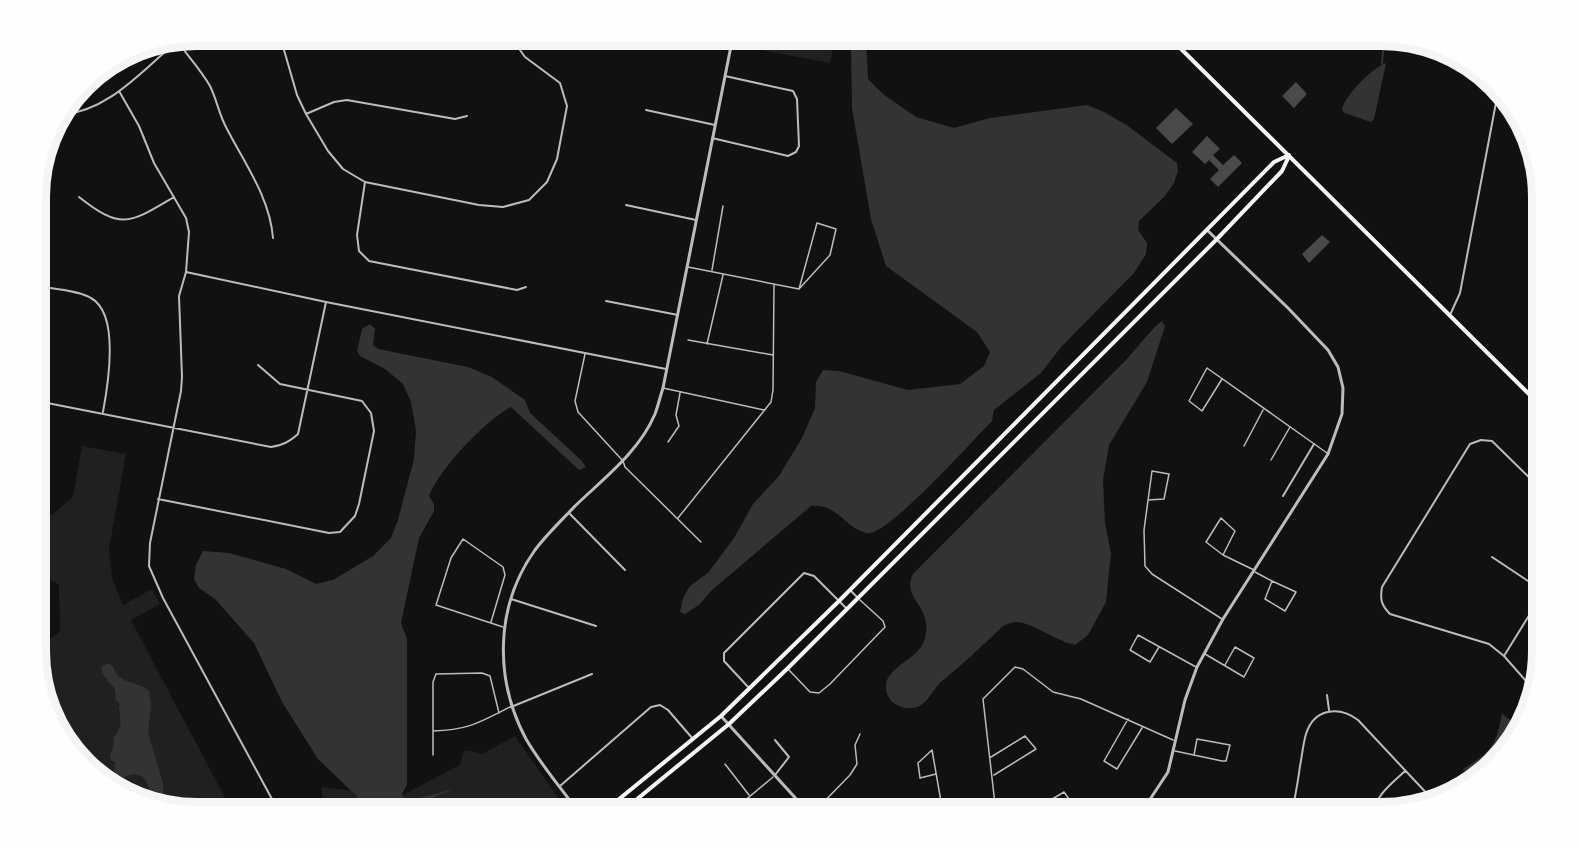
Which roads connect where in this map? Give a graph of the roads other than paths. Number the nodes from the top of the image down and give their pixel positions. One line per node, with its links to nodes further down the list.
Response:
1 (1178, 46): 16 (main road)
2 (183, 47): 24 (street)
3 (283, 47): 12 (street)
4 (518, 47): 17 (street)
5 (731, 47): 7 (street)
6 (168, 49): 8 (street)
7 (725, 76): 14 (street); 15 (street)
8 (119, 92): 11 (street); 19 (street)
9 (1496, 100): 37 (street)
10 (646, 110): 14 (street)
11 (72, 114)
12 (306, 114): 13 (street); 17 (street)
13 (468, 116)
14 (715, 125): 15 (street)
15 (712, 138): 22 (street)
16 (1289, 155): 23 (main road); 25 (main road); 37 (main road)
17 (365, 182): 31 (street)
18 (79, 197): 19 (street)
19 (174, 197): 27 (street)
20 (626, 205): 22 (street)
21 (723, 206): 28 (lane)
22 (697, 220): 26 (street)
23 (1207, 230): 25 (street); 74 (main road)
24 (273, 238)
25 (1217, 239): 58 (street); 75 (main road)
26 (687, 267): 28 (lane); 36 (street)
27 (186, 272): 35 (street); 53 (street)
28 (711, 272): 29 (lane)
29 (723, 274): 30 (lane); 39 (lane)
30 (774, 284): 33 (lane); 41 (lane)
31 (526, 287)
32 (47, 288): 52 (street)
33 (799, 289): 33 (lane)
34 (606, 301): 36 (street)
35 (327, 302): 40 (street); 46 (street)
36 (678, 315): 43 (street)
37 (1450, 315): 48 (main road)
38 (688, 340): 39 (lane)
39 (707, 344): 41 (lane)
40 (585, 353): 43 (street); 60 (lane)
41 (773, 356): 50 (lane)
42 (258, 365): 46 (street)
43 (666, 369): 45 (street)
44 (1222, 379): 44 (lane); 51 (lane)
45 (663, 388): 47 (lane); 60 (street)
46 (308, 389): 53 (street); 63 (street)
47 (680, 392): 50 (lane); 55 (lane)
48 (1532, 397)
49 (47, 403): 52 (street)
50 (765, 410): 66 (lane)
51 (1264, 410): 54 (lane); 57 (lane)
52 (102, 413): 53 (street)
53 (173, 427): 63 (street)
54 (1290, 427): 56 (lane); 59 (lane)
55 (668, 442)
56 (1314, 444): 58 (lane); 62 (street)
57 (1244, 446)
58 (1328, 454): 71 (street)
59 (1271, 460)
60 (623, 461): 65 (street); 66 (lane)
61 (1532, 480): 86 (street)
62 (1283, 496)
63 (158, 499): 119 (street)
64 (1148, 500): 64 (lane); 80 (lane)
65 (569, 513): 70 (street); 76 (street)
66 (678, 518): 67 (lane)
67 (701, 542)
68 (1223, 555): 68 (lane); 71 (lane)
69 (1492, 557): 73 (street)
70 (625, 570)
71 (1254, 571): 72 (lane); 80 (street)
72 (1272, 581): 72 (lane)
73 (1532, 584)
74 (850, 590): 75 (street); 77 (main road)
75 (858, 598): 78 (main road); 88 (lane)
76 (511, 599): 82 (street); 83 (street)
77 (839, 601): 78 (street); 92 (main road); 92 (street)
78 (847, 609): 88 (main road)
79 (1532, 610): 86 (street)
80 (1223, 619): 85 (street)
81 (491, 622): 81 (lane); 83 (lane)
82 (596, 626)
83 (504, 627): 94 (street)
84 (1159, 647): 84 (lane); 89 (lane)
85 (1204, 654): 87 (lane); 89 (street)
86 (1504, 656): 91 (street)
87 (1225, 665): 87 (lane)
88 (788, 668): 99 (main road)
89 (1197, 668): 105 (street)
90 (592, 674): 94 (street)
91 (1529, 684)
92 (749, 688): 97 (main road)
93 (1327, 695): 95 (street)
94 (511, 707): 96 (lane); 115 (street)
95 (1329, 710): 111 (street); 132 (street)
96 (499, 713): 101 (lane); 101 (lane)
97 (722, 716): 99 (street); 103 (main road)
98 (1128, 719): 100 (lane); 100 (lane); 109 (lane)
99 (729, 724): 113 (street); 122 (main road)
100 (1142, 727): 105 (lane)
101 (433, 730): 107 (lane)
102 (860, 734): 125 (lane)
103 (693, 739): 115 (street); 121 (main road)
104 (775, 740): 113 (street)
105 (1176, 741): 106 (street)
106 (1174, 751): 108 (lane); 118 (street)
107 (433, 755)
108 (1194, 755): 108 (lane)
109 (990, 758): 114 (lane); 114 (lane)
110 (725, 764): 117 (lane)
111 (1405, 771): 116 (street); 133 (street)
112 (936, 774): 112 (lane); 126 (lane)
113 (775, 775): 117 (lane); 124 (street)
114 (993, 776): 127 (lane)
115 (560, 786): 120 (street)
116 (1428, 795)
117 (750, 796): 123 (lane)
118 (1152, 799): 130 (street); 131 (street)
119 (274, 802)
120 (571, 802)
121 (616, 802)
122 (633, 802)
123 (743, 802)
124 (801, 802)
125 (822, 802)
126 (941, 802)
127 (995, 802)
128 (1050, 802): 129 (lane)
129 (1071, 802)
130 (1150, 802)
131 (1160, 802)
132 (1294, 802)
133 (1376, 802)

